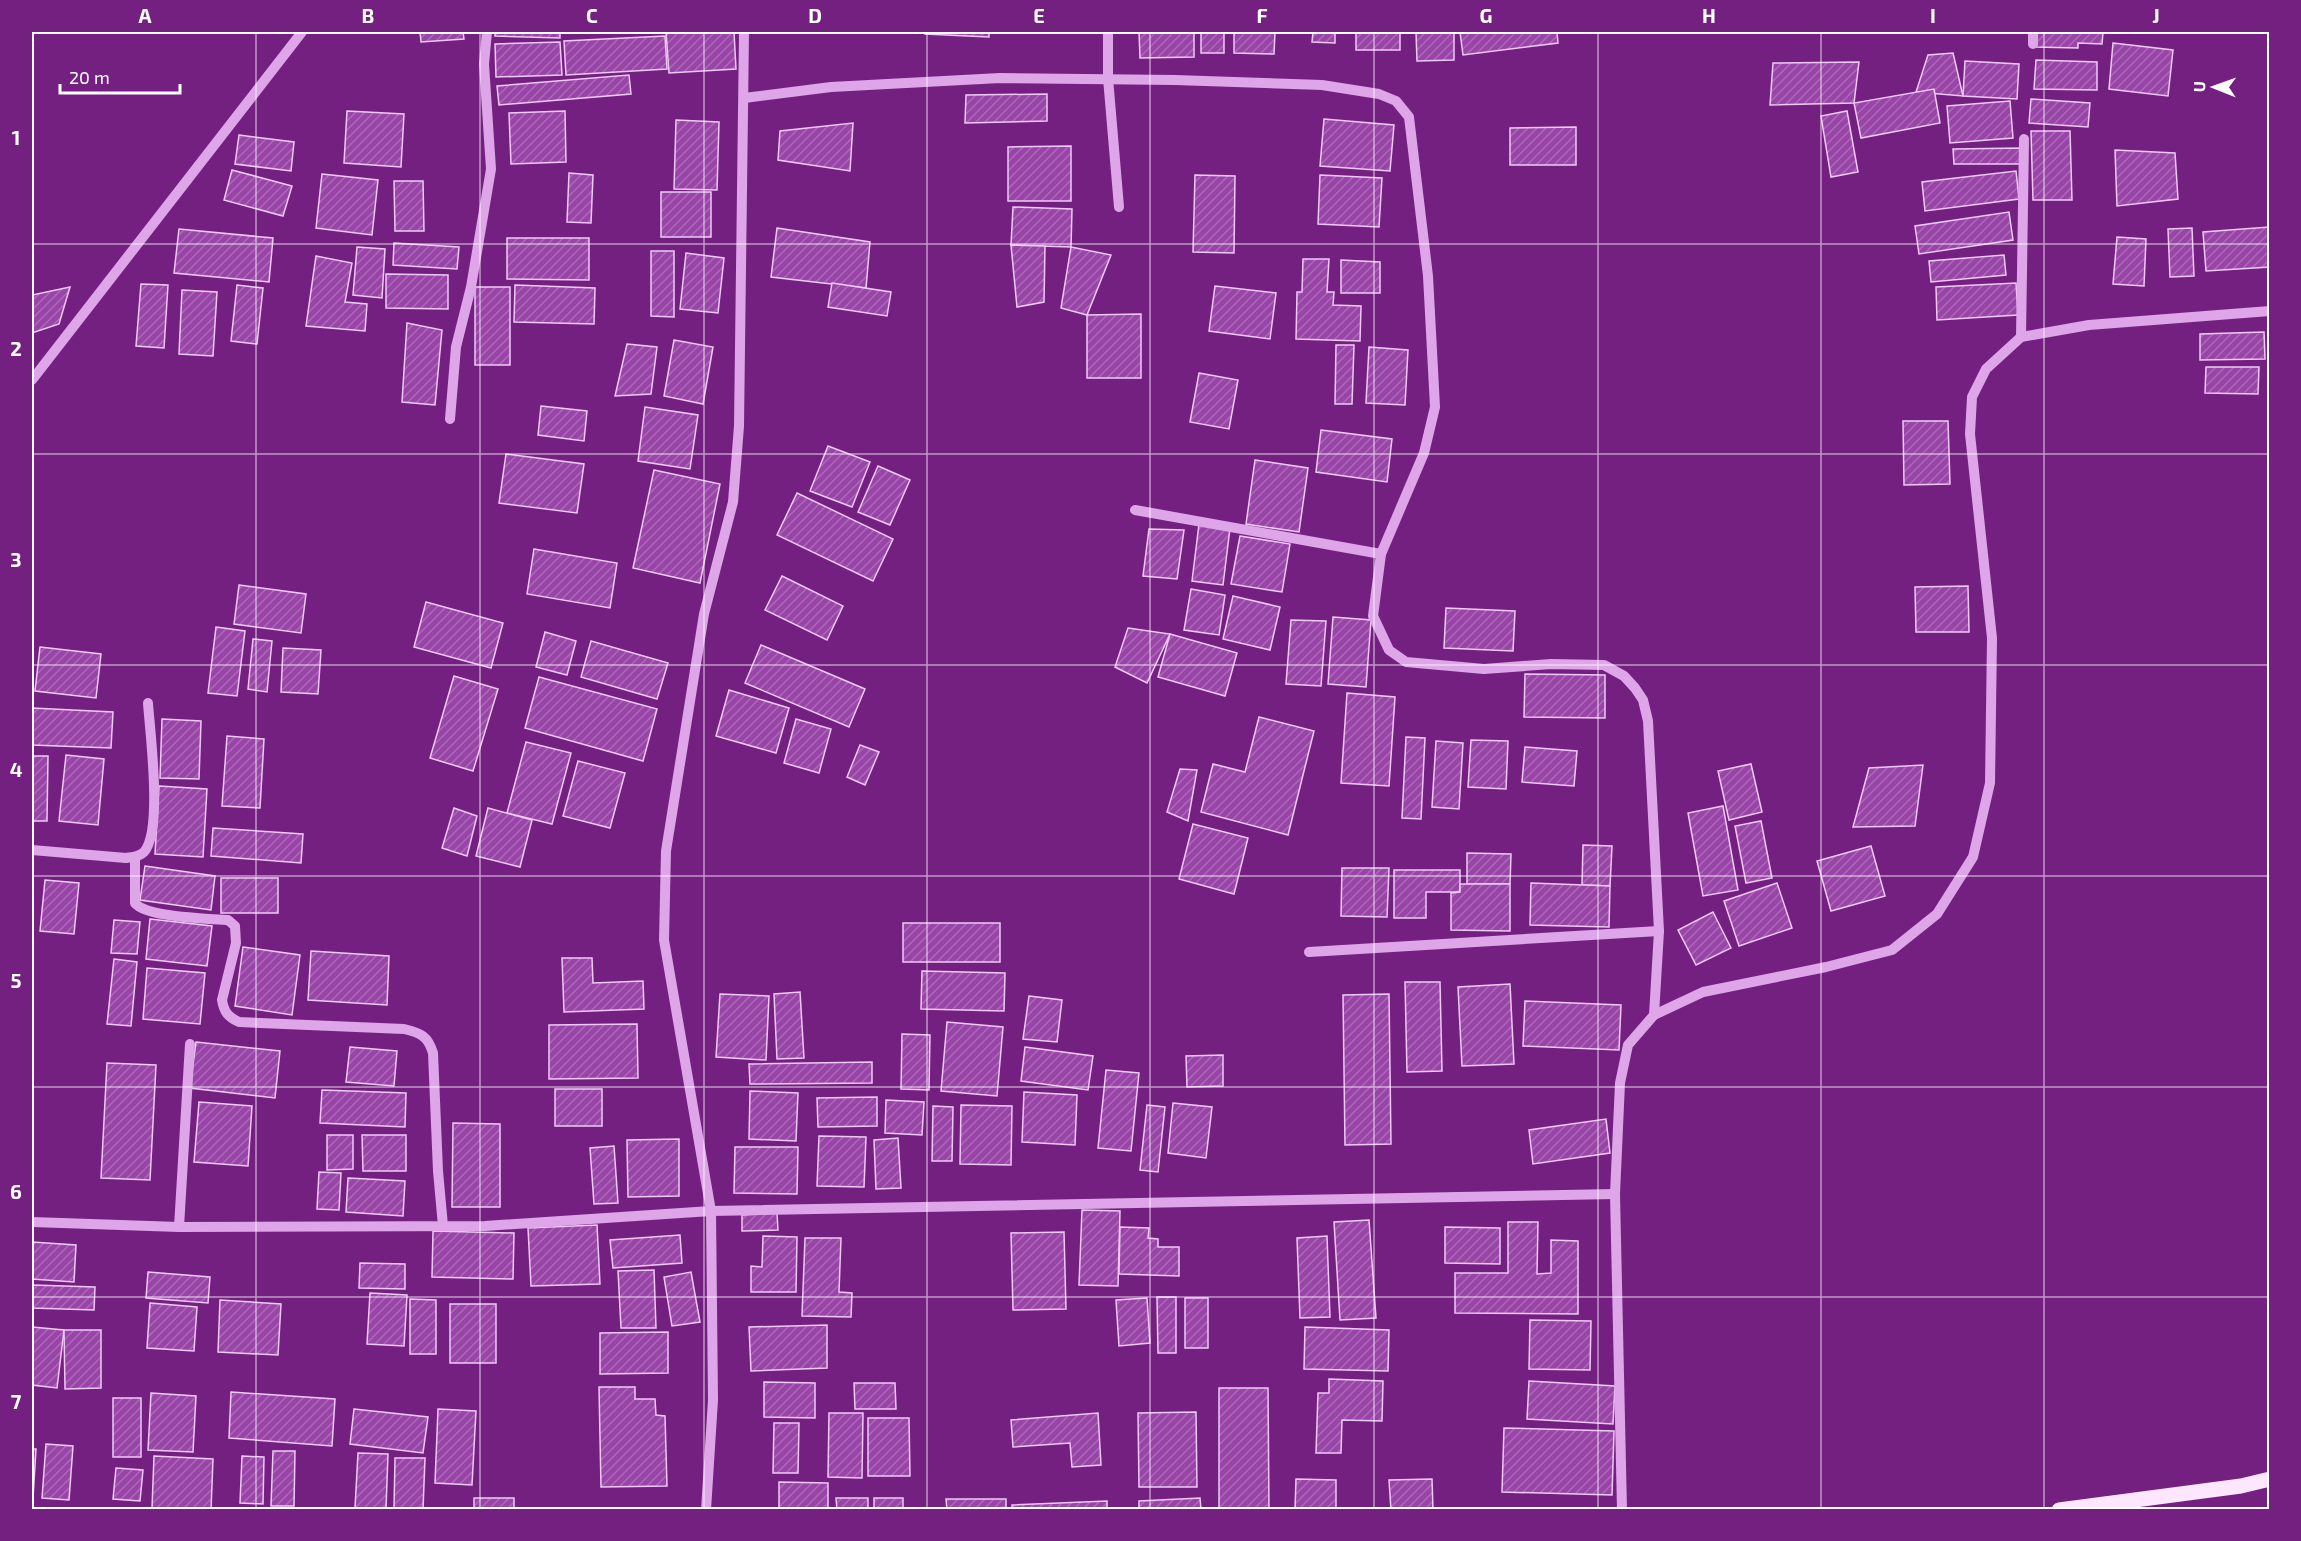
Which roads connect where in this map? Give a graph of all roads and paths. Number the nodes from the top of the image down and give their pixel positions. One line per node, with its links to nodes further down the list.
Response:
1 (302, 32): 13 (street)
2 (487, 32): 14 (street)
3 (744, 32): 8 (street)
4 (1108, 32): 7 (street)
5 (2033, 32): 6 (street)
6 (2033, 44)
7 (1108, 78): 8 (street); 10 (street); 16 (street)
8 (744, 98): 25 (street)
9 (2024, 139): 12 (street)
10 (1119, 207)
11 (2270, 311): 12 (street)
12 (2021, 337): 22 (street)
13 (32, 380)
14 (450, 419)
15 (1135, 510): 16 (street)
16 (1381, 554): 20 (street)
17 (148, 703): 19 (street)
18 (32, 850): 19 (street)
19 (135, 857): 27 (street)
20 (1659, 931): 21 (street); 22 (street)
21 (1309, 952)
22 (1654, 1014): 24 (street)
23 (190, 1044): 28 (street)
24 (1615, 1194): 25 (street); 31 (street)
25 (711, 1211): 27 (street); 30 (street)
26 (32, 1222): 28 (street)
27 (443, 1226): 28 (street)
28 (179, 1227)
29 (2270, 1479): 32 (main road)
30 (706, 1509)
31 (1622, 1509)
32 (2059, 1509)

